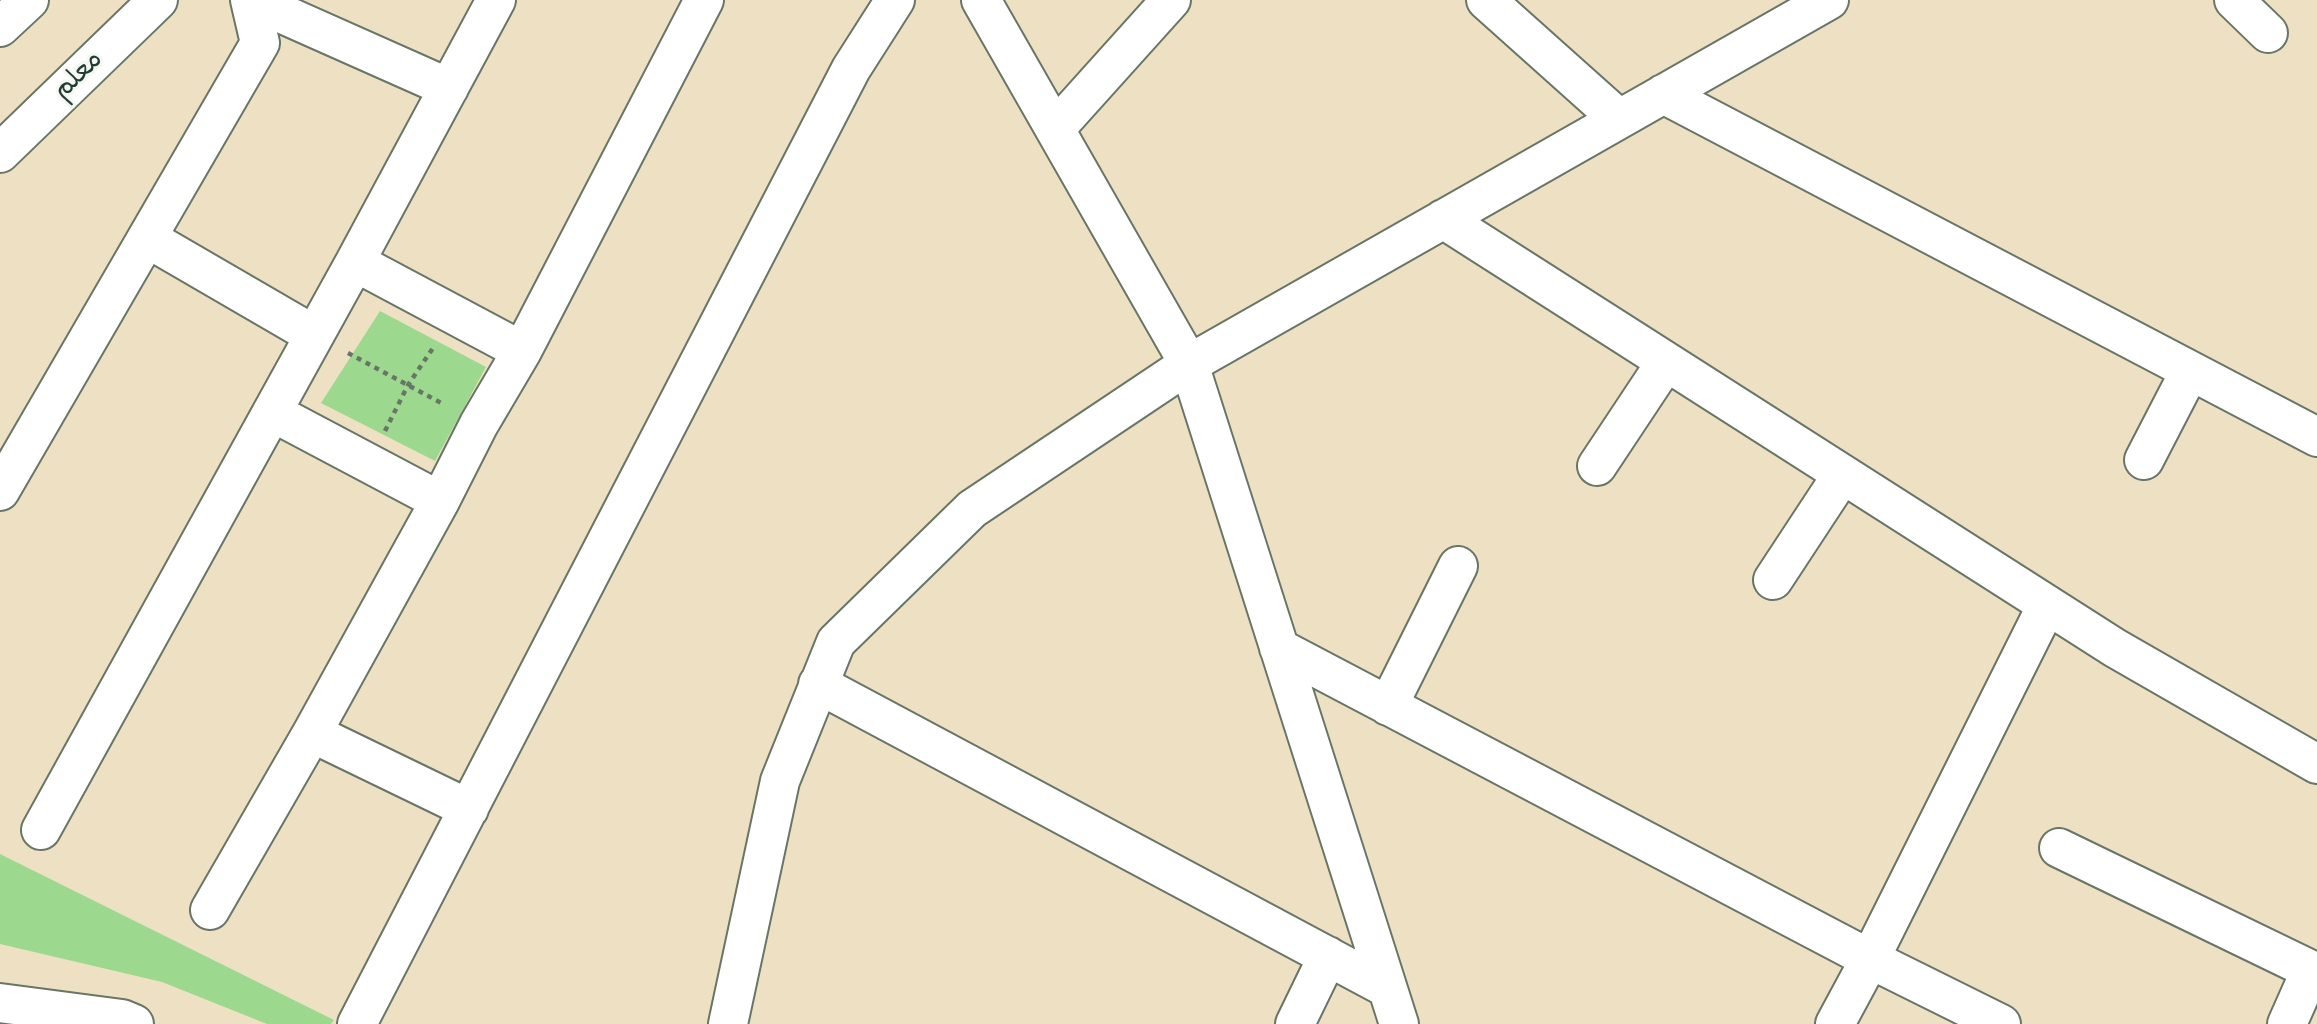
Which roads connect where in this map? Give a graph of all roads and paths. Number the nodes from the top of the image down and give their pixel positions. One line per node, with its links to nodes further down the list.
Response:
1 (29, 0): 12 (street)
2 (158, 0): 18 (street, معلم)
3 (251, 0): 14 (street); 20 (street)
4 (496, 0): 14 (street)
5 (704, 0): 24 (street)
6 (895, 0): 46 (street)
7 (981, 0): 17 (street)
8 (1171, 0): 17 (street)
9 (1486, 0): 16 (street)
10 (2234, 0): 13 (street)
11 (1806, 5): 15 (street)
12 (0, 27)
13 (2268, 33)
14 (449, 88): 21 (street)
15 (1662, 94): 16 (street); 27 (street)
16 (1619, 119): 19 (street)
17 (1055, 129): 26 (street)
18 (0, 153)
19 (1443, 219): 25 (street); 26 (street)
20 (147, 238): 23 (street); 36 (street)
21 (355, 262): 22 (street); 23 (street)
22 (455, 315): 24 (street); 28 (path)
23 (314, 335): 28 (path); 29 (street)
24 (522, 351): 30 (street)
25 (1666, 362): 34 (street); 35 (street)
26 (1189, 364): 41 (street); 42 (street)
27 (2190, 371): 31 (street); 32 (street)
28 (408, 385): 30 (path); 33 (path)
29 (272, 412): 33 (street); 47 (street)
30 (479, 424): 37 (street)
31 (2317, 437)
32 (2144, 460)
33 (369, 464): 37 (street)
34 (1597, 466)
35 (1842, 475): 39 (street); 40 (street)
36 (0, 491)
37 (440, 501): 44 (street)
38 (1458, 566): 43 (street)
39 (1773, 580)
40 (2047, 605): 45 (street); 51 (street)
41 (1279, 648): 43 (street); 52 (street)
42 (818, 684): 50 (street); 57 (street)
43 (1388, 706): 51 (street)
44 (312, 733): 46 (street); 49 (street)
45 (2317, 764)
46 (469, 808): 56 (street)
47 (41, 830)
48 (2059, 848): 62 (street)
49 (210, 910)
50 (1328, 956): 52 (street); 58 (street)
51 (1870, 959): 60 (street); 61 (street)
52 (1387, 988): 59 (street)
53 (0, 1003): 54 (street)
54 (82, 1019): 55 (street)
55 (134, 1024)
56 (357, 1024)
57 (728, 1024)
58 (1295, 1024)
59 (1399, 1024)
60 (1835, 1024)
61 (2001, 1024)
62 (2287, 1024)

